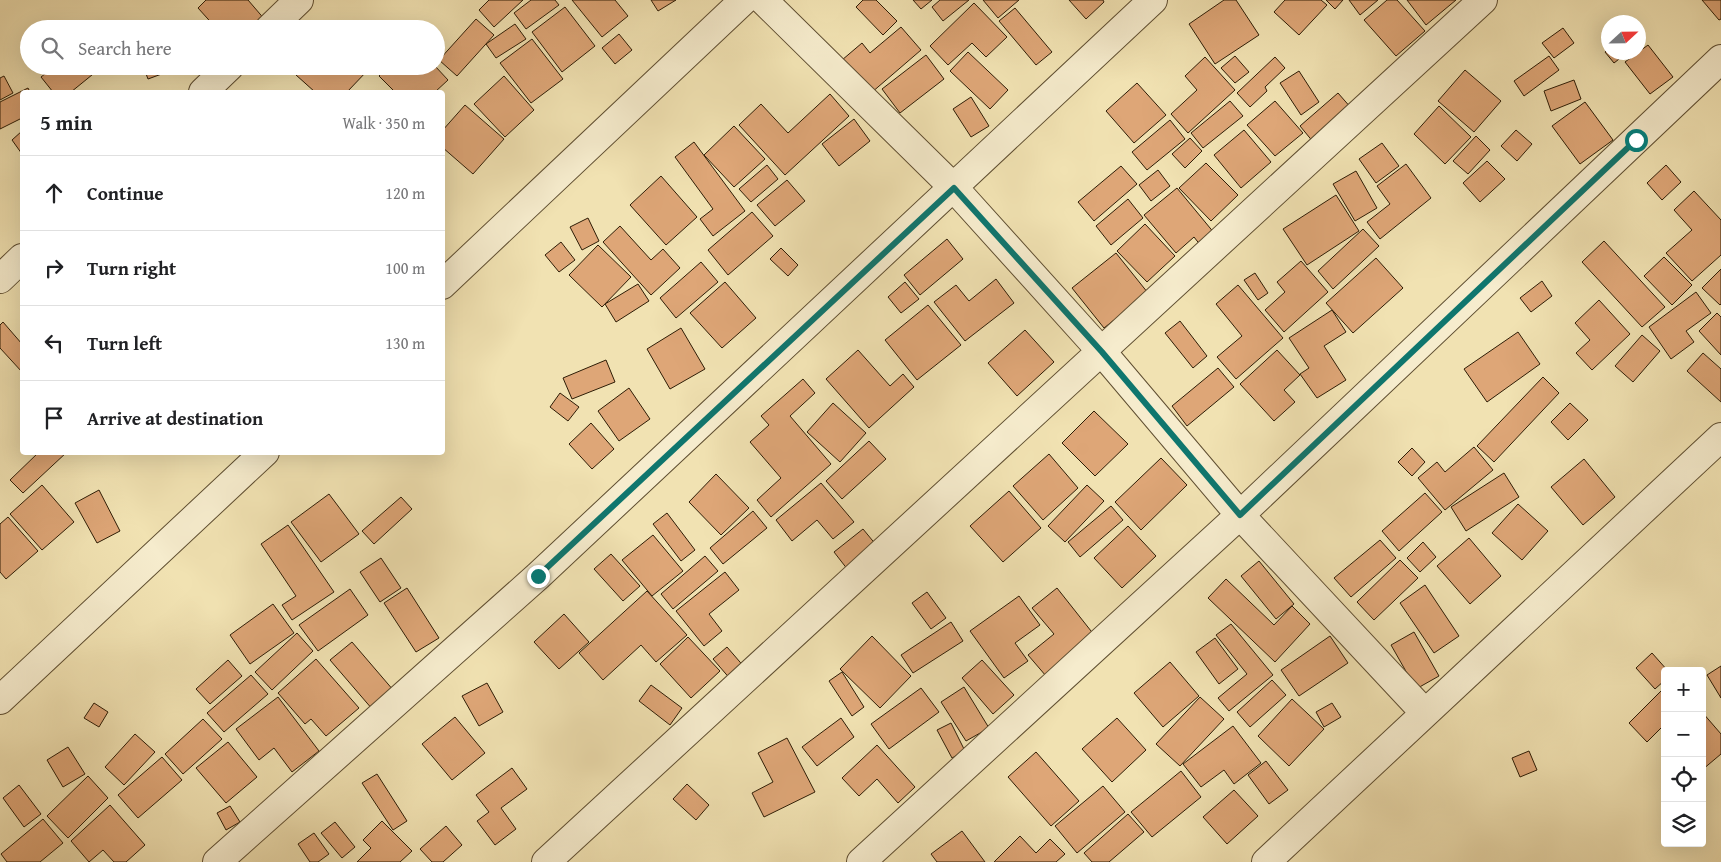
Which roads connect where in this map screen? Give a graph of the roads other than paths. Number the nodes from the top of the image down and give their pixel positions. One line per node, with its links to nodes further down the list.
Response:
1 (299, 0): 6 (street)
2 (744, 0): 13 (street)
3 (763, 0): 10 (street)
4 (1153, 0): 10 (street)
5 (1483, 0): 14 (street)
6 (278, 20)
7 (1721, 58): 17 (street)
8 (220, 75): 9 (street)
9 (204, 90)
10 (954, 188): 14 (street); 20 (street)
11 (20, 260): 12 (street)
12 (0, 279)
13 (445, 282)
14 (1102, 352): 17 (street); 21 (street)
15 (1721, 437): 19 (street)
16 (262, 455): 18 (street)
17 (1240, 515): 19 (street); 22 (street)
18 (0, 700)
19 (1425, 713): 23 (street)
20 (217, 862)
21 (546, 862)
22 (861, 862)
23 (1266, 862)

